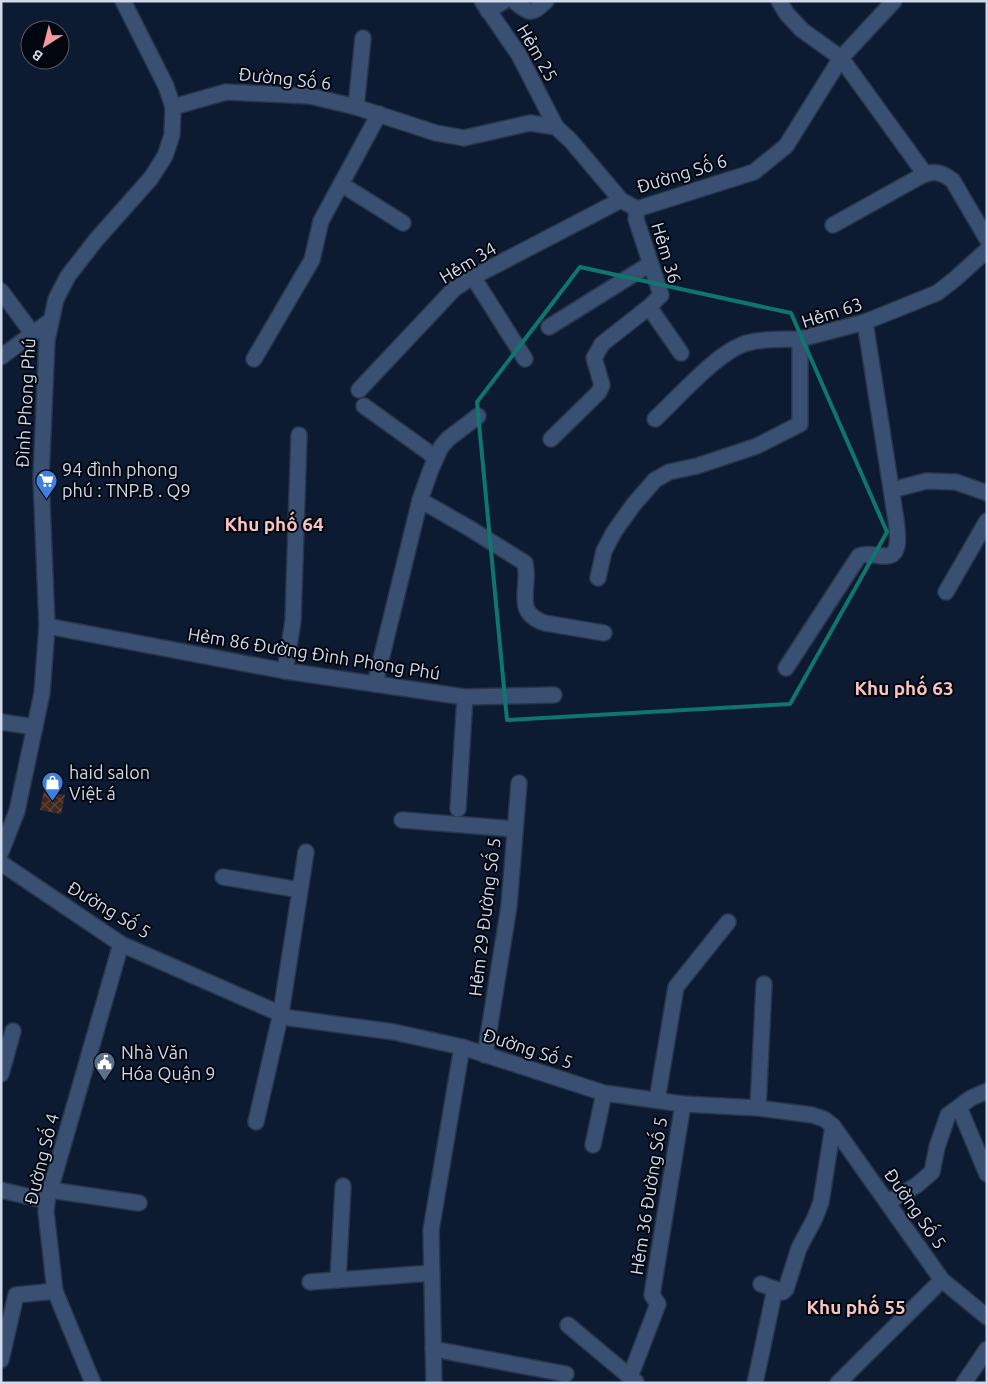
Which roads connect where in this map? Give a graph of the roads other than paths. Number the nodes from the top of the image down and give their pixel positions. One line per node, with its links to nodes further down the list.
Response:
1 (123, 1): 10 (street, Đình Phong Phú)
2 (504, 1): 7 (street)
3 (514, 1): 4 (street)
4 (546, 1)
5 (779, 1): 9 (street)
6 (894, 1): 9 (street, Đường Số 6)
7 (485, 6): 13 (street, Hẻm 25)
8 (363, 38): 11 (street)
9 (841, 58): 14 (street); 17 (street, Đường Số 6)
10 (173, 107): 11 (street, Đường Số 6); 26 (street, Đình Phong Phú)
11 (356, 107): 12 (street, Đường Số 6)
12 (379, 114): 13 (street, Đường Số 6); 15 (street)
13 (556, 127): 16 (street, Đường Số 6)
14 (926, 174): 19 (street); 20 (street)
15 (341, 184): 18 (street); 33 (street)
16 (621, 200): 17 (street, Đường Số 6); 23 (street, Hẻm 34)
17 (636, 209): 22 (street, Hẻm 36)
18 (404, 223)
19 (833, 225)
20 (987, 239)
21 (987, 250): 27 (street, Hẻm 63)
22 (650, 264): 25 (street, Hẻm 36); 28 (street)
23 (473, 278): 34 (street); 35 (street, Hẻm 34)
24 (1, 291): 29 (street)
25 (649, 307): 31 (street, Hẻm 36); 40 (street)
26 (50, 321): 29 (street); 48 (street, Đình Phong Phú)
27 (866, 322): 30 (street, Hẻm 63); 42 (street)
28 (549, 327)
29 (33, 334): 32 (street)
30 (800, 339): 38 (street); 46 (street, Hẻm 63)
31 (681, 353)
32 (1, 357)
33 (254, 359)
34 (525, 359)
35 (359, 390)
36 (364, 406): 41 (street)
37 (478, 416): 41 (street)
38 (655, 419)
39 (299, 435): 51 (street)
40 (551, 440)
41 (435, 457): 44 (street)
42 (892, 490): 43 (street); 50 (street)
43 (987, 493)
44 (420, 500): 49 (street); 52 (street)
45 (987, 521): 47 (street)
46 (598, 578)
47 (946, 592)
48 (47, 626): 51 (street, Hẻm 86 Đường Đình Phong Phú); 56 (street, Đình Phong Phú)
49 (604, 633)
50 (786, 668)
51 (285, 671): 52 (street, Hẻm 86 Đường Đình Phong Phú)
52 (375, 684): 54 (street, Hẻm 86 Đường Đình Phong Phú)
53 (554, 695): 54 (street, Hẻm 86 Đường Đình Phong Phú)
54 (465, 697): 58 (street)
55 (1, 722): 56 (street)
56 (35, 727): 61 (street, Đình Phong Phú)
57 (519, 783): 60 (street, Hẻm 29 Đường Số 5)
58 (458, 809)
59 (402, 820): 60 (street)
60 (515, 829): 72 (street, Hẻm 29 Đường Số 5)
61 (1, 852)
62 (306, 852): 65 (street)
63 (1, 863): 67 (street, Đường Số 5)
64 (223, 876): 65 (street)
65 (300, 890): 69 (street)
66 (728, 922): 76 (street)
67 (122, 944): 69 (street, Đường Số 5); 86 (street, Đường Số 4)
68 (764, 984): 79 (street)
69 (281, 1013): 71 (street, Đường Số 5); 80 (street)
70 (13, 1032): 73 (street)
71 (462, 1047): 72 (street, Đường Số 5); 89 (street)
72 (485, 1056): 75 (street, Đường Số 5)
73 (1, 1074)
74 (987, 1091): 78 (street)
75 (604, 1093): 76 (street, Đường Số 5); 82 (street)
76 (657, 1100): 77 (street, Đường Số 5)
77 (683, 1104): 79 (street, Đường Số 5); 101 (street, Hẻm 36 Đường Số 5)
78 (959, 1107): 83 (street); 87 (street)
79 (758, 1108): 81 (street, Đường Số 5)
80 (256, 1122)
81 (833, 1126): 87 (street, Đường Số 5); 104 (street)
82 (593, 1145)
83 (987, 1174)
84 (343, 1186): 90 (street)
85 (1, 1190): 86 (street)
86 (49, 1195): 88 (street); 93 (street, Đường Số 4)
87 (888, 1202): 91 (street, Đường Số 5)
88 (139, 1203)
89 (432, 1274): 90 (street); 97 (street)
90 (338, 1280): 92 (street)
91 (942, 1280): 94 (street, Đường Số 5); 105 (street)
92 (310, 1282)
93 (55, 1290): 96 (street); 102 (street, Đường Số 4)
94 (987, 1317)
95 (568, 1325): 101 (street)
96 (4, 1336): 99 (street)
97 (433, 1349): 100 (street); 103 (street)
98 (987, 1349): 106 (street)
99 (1, 1360)
100 (566, 1374)
101 (633, 1380)
102 (93, 1383)
103 (434, 1383)
104 (755, 1383)
105 (838, 1383)
106 (964, 1383)

